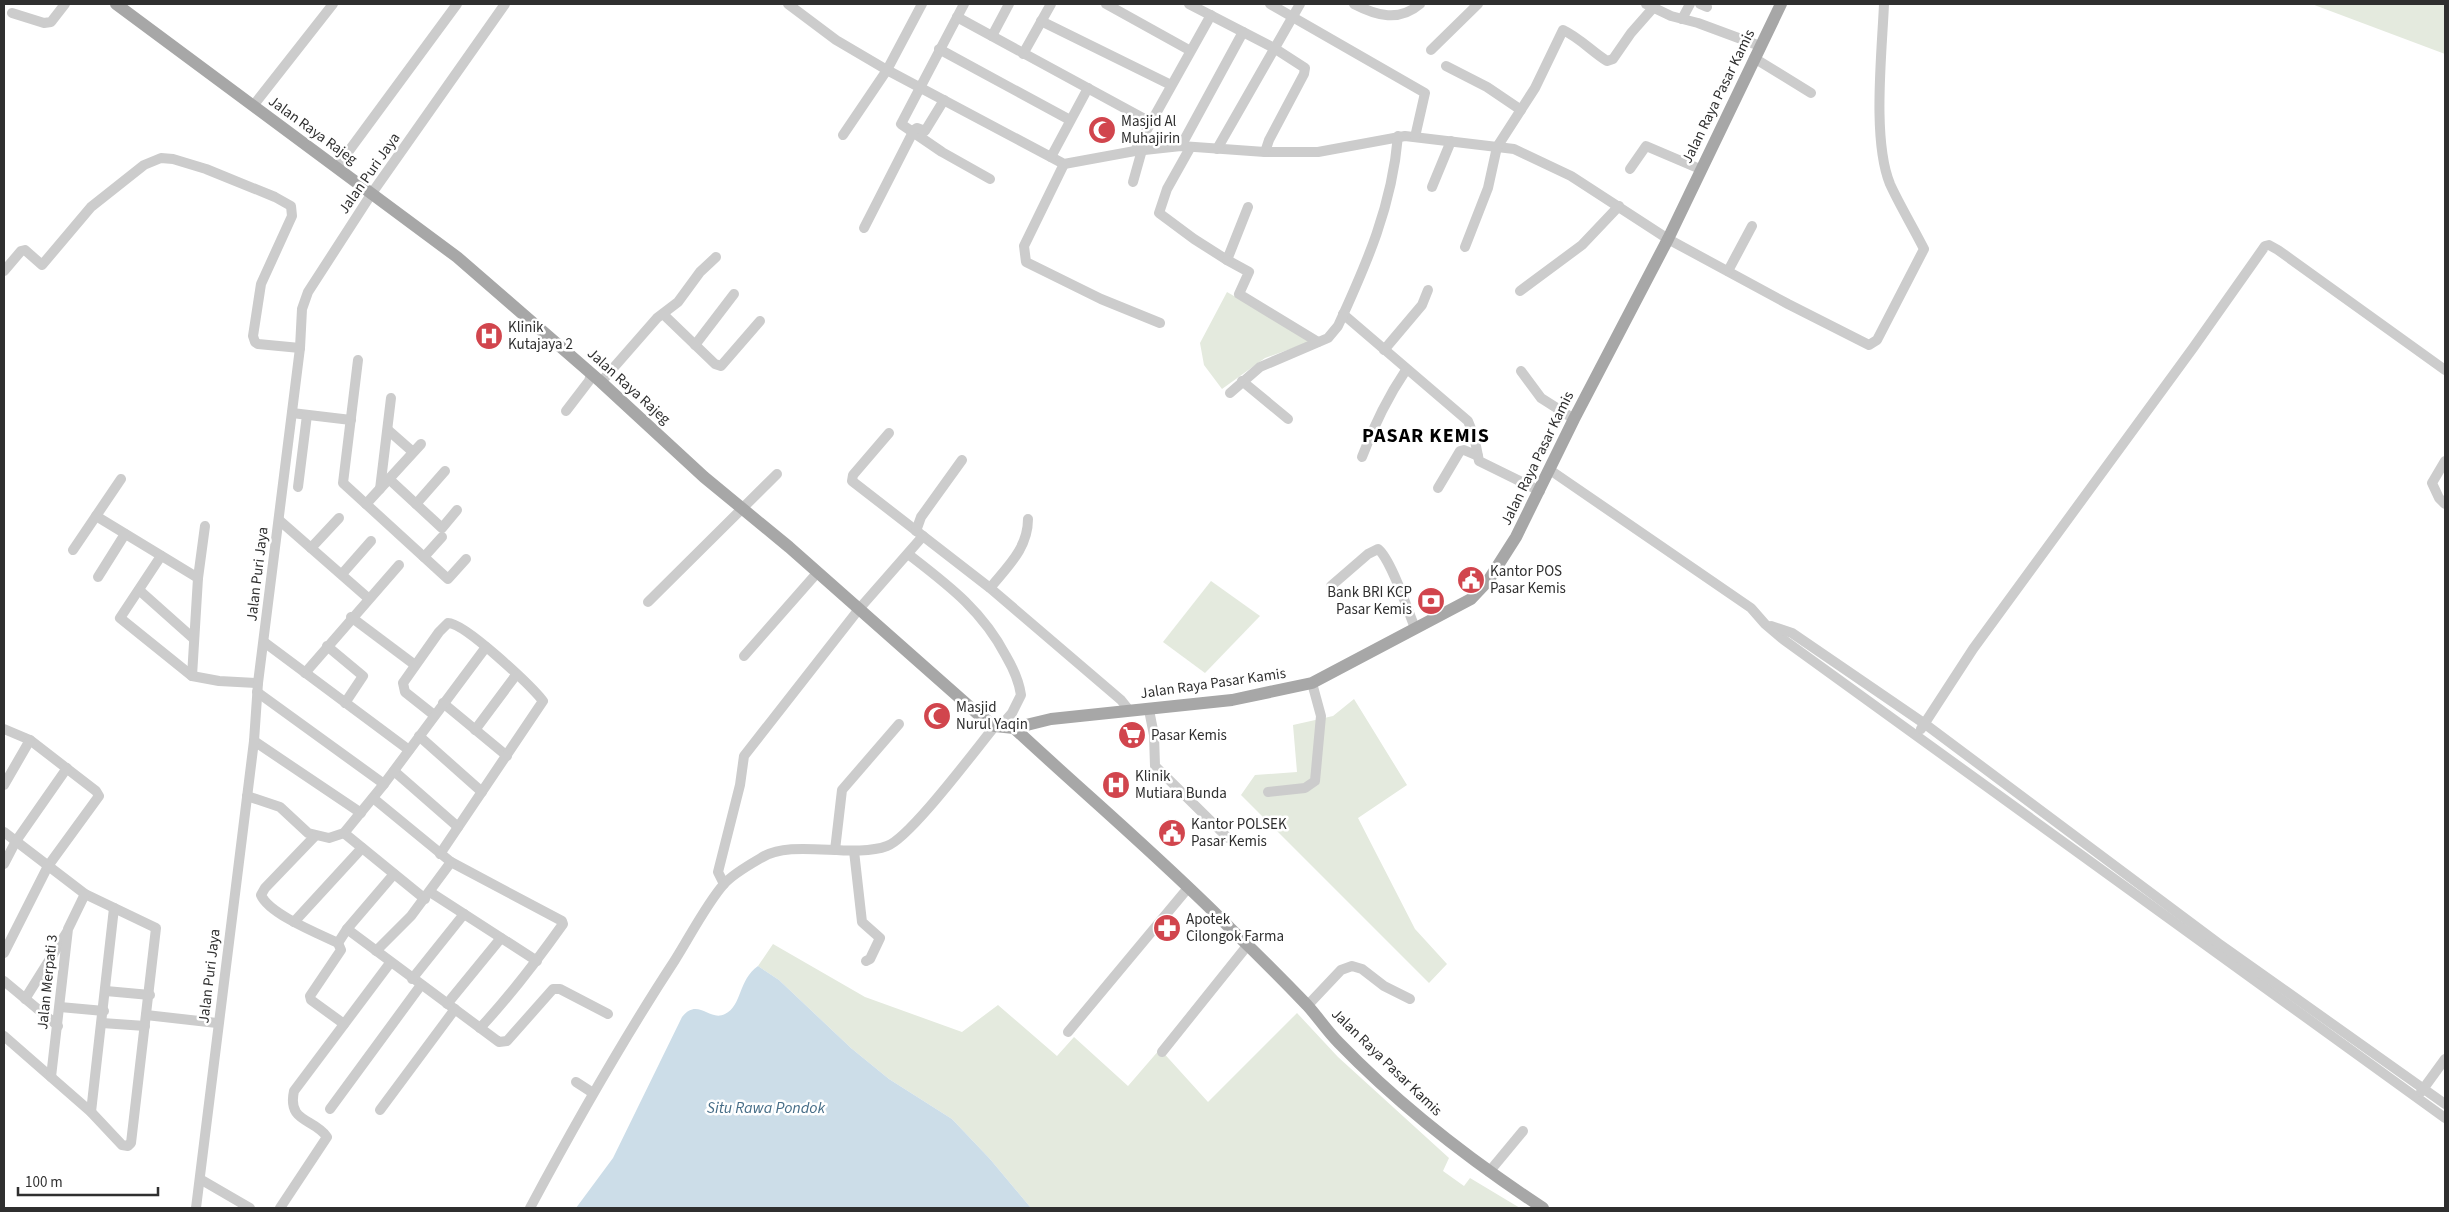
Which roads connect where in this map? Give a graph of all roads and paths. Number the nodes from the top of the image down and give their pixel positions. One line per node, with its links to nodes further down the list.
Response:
1 (65, 4): 22 (street)
2 (116, 4): 44 (main road, Jalan Raya Rajeg)
3 (333, 4): 44 (street)
4 (457, 4): 60 (street)
5 (505, 4): 66 (street, Jalan Puri Jaya)
6 (788, 4): 38 (street)
7 (922, 4): 38 (street)
8 (964, 4): 25 (street)
9 (1009, 4): 29 (street)
10 (1051, 4): 27 (street)
11 (1106, 4): 33 (street)
12 (1189, 4): 23 (street)
13 (1270, 4): 24 (street)
14 (1300, 4): 24 (street)
15 (1354, 4): 16 (street)
16 (1420, 4)
17 (1690, 4): 26 (street)
18 (1781, 4): 30 (main road, Jalan Raya Pasar Kamis)
19 (1884, 4): 76 (street)
20 (1472, 6): 34 (street)
21 (1650, 6): 26 (street); 45 (street)
22 (12, 13)
23 (1211, 15): 28 (street); 33 (street)
24 (1292, 16): 31 (street); 51 (street)
25 (957, 17): 29 (street); 32 (street)
26 (1682, 19): 30 (street)
27 (1041, 22): 35 (street); 39 (street)
28 (1244, 32): 31 (street); 54 (street)
29 (992, 36): 35 (street)
30 (1760, 46): 36 (main road, Jalan Raya Pasar Kamis)
31 (1274, 48): 55 (street); 57 (street)
32 (939, 49): 40 (street); 46 (street)
33 (1189, 50): 39 (street)
34 (1431, 50)
35 (1023, 54): 41 (street)
36 (1754, 58): 42 (street); 62 (main road, Jalan Raya Pasar Kamis)
37 (1446, 66): 45 (street)
38 (887, 70): 40 (street); 49 (street)
39 (1170, 86): 47 (street)
40 (919, 87): 43 (street); 48 (street)
41 (1088, 88): 46 (street); 47 (street)
42 (1811, 93)
43 (944, 100): 48 (street); 58 (street)
44 (253, 106): 60 (main road, Jalan Raya Rajeg)
45 (1522, 110): 53 (street)
46 (1070, 120): 58 (street)
47 (1150, 122): 56 (street)
48 (913, 132): 63 (street); 70 (street)
49 (843, 135)
50 (1398, 136): 51 (street); 57 (street); 81 (street)
51 (1415, 137): 52 (street)
52 (1451, 141): 53 (street); 65 (street)
53 (1497, 146): 67 (street); 72 (street)
54 (1186, 147): 55 (street); 56 (street); 74 (street)
55 (1217, 149): 57 (street)
56 (1139, 151): 59 (street); 64 (street)
57 (1265, 152)
58 (1051, 157): 59 (street)
59 (1064, 164): 83 (street)
60 (340, 169): 66 (main road, Jalan Raya Rajeg)
61 (1630, 169): 62 (street)
62 (1700, 169): 71 (main road, Jalan Raya Pasar Kamis)
63 (990, 179)
64 (1133, 182)
65 (1432, 186)
66 (372, 193): 86 (street, Jalan Puri Jaya); 92 (main road, Jalan Raya Rajeg)
67 (1619, 206): 71 (street); 78 (street)
68 (1248, 207): 74 (street)
69 (1752, 226): 76 (street)
70 (864, 228)
71 (1668, 238): 76 (street); 101 (main road, Jalan Raya Pasar Kamis)
72 (1465, 247)
73 (716, 257): 80 (street)
74 (1227, 260): 84 (street)
75 (4, 271): 86 (street)
76 (1728, 271)
77 (1428, 290): 87 (street)
78 (1520, 291)
79 (734, 294): 85 (street)
80 (663, 314): 85 (street); 94 (street)
81 (1343, 314): 84 (street); 87 (street)
82 (760, 321): 85 (street)
83 (1160, 323)
84 (1318, 342): 93 (street)
85 (695, 345)
86 (300, 348): 98 (street, Jalan Puri Jaya)
87 (1384, 350): 89 (street)
88 (358, 360): 102 (street)
89 (1406, 370): 107 (street); 108 (street)
90 (2445, 370): 171 (street)
91 (1521, 371): 101 (street)
92 (592, 374): 94 (main road, Jalan Raya Rajeg); 97 (street)
93 (1242, 381): 95 (street); 100 (street)
94 (602, 382): 124 (main road, Jalan Raya Rajeg)
95 (1230, 393)
96 (391, 398): 103 (street)
97 (566, 411)
98 (292, 413): 99 (street); 128 (street, Jalan Puri Jaya)
99 (307, 415): 102 (street); 116 (street)
100 (1288, 419)
101 (1574, 419): 111 (main road, Jalan Raya Pasar Kamis)
102 (351, 420): 120 (street)
103 (388, 430): 106 (street); 118 (street)
104 (889, 433): 131 (street)
105 (421, 444): 106 (street)
106 (413, 452): 115 (street)
107 (1478, 456): 117 (street); 119 (street)
108 (1362, 458)
109 (962, 460): 131 (street)
110 (2445, 461): 122 (street)
111 (1550, 470): 119 (main road, Jalan Raya Pasar Kamis); 152 (street)
112 (446, 471): 121 (street)
113 (777, 474): 124 (street)
114 (121, 479): 125 (street)
115 (389, 479): 118 (street); 121 (street)
116 (298, 487)
117 (1438, 488)
118 (380, 489): 120 (street)
119 (1540, 490): 153 (main road, Jalan Raya Pasar Kamis)
120 (366, 504): 138 (street)
121 (416, 504): 123 (street)
122 (2445, 504)
123 (458, 510)
124 (743, 510): 141 (main road, Jalan Raya Rajeg); 149 (street)
125 (96, 516): 130 (street); 135 (street)
126 (339, 518): 134 (street)
127 (1028, 518): 146 (street)
128 (278, 520): 134 (street); 155 (street, Jalan Puri Jaya)
129 (205, 526): 144 (street)
130 (125, 534): 137 (street); 143 (street)
131 (920, 534): 136 (street); 146 (street)
132 (442, 537): 138 (street)
133 (371, 541): 142 (street)
134 (311, 548): 142 (street)
135 (73, 550)
136 (908, 554): 150 (street); 172 (street)
137 (161, 556): 144 (street); 147 (street)
138 (424, 557): 139 (street)
139 (466, 559)
140 (399, 565): 148 (street)
141 (817, 572): 150 (main road, Jalan Raya Rajeg); 158 (street)
142 (342, 574): 148 (street)
143 (98, 577)
144 (198, 578): 154 (street)
145 (1331, 586): 153 (street)
146 (990, 588): 167 (street)
147 (139, 590): 154 (street); 162 (street)
148 (368, 598): 151 (street)
149 (648, 602)
150 (859, 610): 172 (main road, Jalan Raya Rajeg); 207 (street)
151 (352, 618): 156 (street); 159 (street)
152 (1765, 624): 171 (street); 176 (street)
153 (1415, 628): 163 (main road, Jalan Raya Pasar Kamis)
154 (194, 639): 162 (street)
155 (264, 642): 160 (street); 164 (street, Jalan Puri Jaya)
156 (327, 646): 160 (street); 165 (street)
157 (486, 647): 159 (street); 161 (street); 166 (street)
158 (744, 656)
159 (415, 665): 169 (street)
160 (304, 673): 165 (street)
161 (516, 674): 175 (street); 181 (street)
162 (192, 676): 164 (street)
163 (1312, 683): 168 (main road, Jalan Raya Pasar Kamis); 187 (street)
164 (258, 687): 179 (street, Jalan Puri Jaya); 184 (street)
165 (345, 703): 180 (street)
166 (443, 703): 169 (street); 175 (street)
167 (1129, 710): 168 (main road, Jalan Raya Pasar Kamis); 173 (main road, Jalan Raya Pasar Kamis)
168 (1150, 710): 196 (street)
169 (434, 715): 177 (street)
170 (899, 724): 200 (street)
171 (1925, 724): 176 (street); 192 (street)
172 (998, 727): 173 (main road); 201 (street)
173 (1014, 728): 208 (main road, Jalan Raya Pasar Kamis)
174 (4, 729): 178 (street)
175 (475, 730): 181 (street)
176 (1916, 735): 197 (street)
177 (419, 736): 180 (street); 186 (street)
178 (30, 740): 182 (street); 185 (street)
179 (254, 741): 188 (street, Jalan Puri Jaya); 190 (street)
180 (409, 750): 183 (street)
181 (506, 756): 186 (street)
182 (67, 768): 198 (street); 205 (street)
183 (394, 771): 184 (street); 191 (street)
184 (384, 784): 189 (street)
185 (4, 785)
186 (482, 792): 191 (street)
187 (1268, 792)
188 (247, 796): 195 (street); 237 (street, Jalan Puri Jaya)
189 (373, 798): 190 (street); 202 (street)
190 (361, 813): 194 (street)
191 (458, 827): 202 (street)
192 (2064, 828): 197 (street); 219 (street)
193 (4, 832): 198 (street)
194 (344, 833): 195 (street); 199 (street)
195 (315, 836): 213 (street)
196 (1228, 838)
197 (2056, 838): 219 (street)
198 (16, 841): 204 (street); 205 (street)
199 (362, 848): 206 (street); 213 (street)
200 (835, 850): 201 (street); 207 (street)
201 (854, 851): 223 (street)
202 (440, 854): 203 (street)
203 (450, 862): 210 (street); 222 (street)
204 (4, 864)
205 (48, 866): 209 (street); 221 (street)
206 (394, 874): 210 (street); 215 (street)
207 (724, 884): 250 (street)
208 (1188, 888): 218 (main road, Jalan Raya Pasar Kamis); 243 (street)
209 (85, 894): 211 (street); 214 (street, Jalan Merpati 3)
210 (427, 895): 212 (street); 220 (street)
211 (114, 908): 227 (street); 228 (street)
212 (464, 914): 216 (street); 226 (street)
213 (294, 922): 217 (street)
214 (68, 929): 229 (street); 231 (street, Jalan Merpati 3)
215 (347, 929): 217 (street); 220 (street)
216 (501, 938): 222 (street); 232 (street)
217 (338, 943): 239 (street)
218 (1248, 946): 233 (main road, Jalan Raya Pasar Kamis); 245 (street)
219 (2214, 947): 249 (street)
220 (376, 951): 224 (street)
221 (4, 953)
222 (537, 961): 242 (street)
223 (866, 961)
224 (390, 963): 226 (street); 239 (street)
225 (4, 981): 229 (street)
226 (417, 982): 232 (street); 252 (street)
227 (106, 991): 228 (street); 234 (street)
228 (150, 995): 236 (street)
229 (25, 999): 240 (street)
230 (1410, 999): 233 (street)
231 (60, 1006): 234 (street); 240 (street, Jalan Merpati 3)
232 (451, 1006): 242 (street); 253 (street)
233 (1307, 1006): 257 (main road, Jalan Raya Pasar Kamis)
234 (104, 1011): 238 (street)
235 (608, 1014): 242 (street)
236 (146, 1015): 237 (street); 241 (street)
237 (218, 1022): 258 (street, Jalan Puri Jaya)
238 (102, 1023): 241 (street); 254 (street)
239 (344, 1024): 261 (street)
240 (58, 1026): 247 (street, Jalan Merpati 3)
241 (144, 1026): 254 (street)
242 (480, 1028)
243 (1068, 1032)
244 (4, 1036): 247 (street)
245 (1162, 1052)
246 (2445, 1059): 249 (street)
247 (51, 1077): 254 (street)
248 (576, 1082): 250 (street)
249 (2420, 1092): 251 (street); 255 (street)
250 (593, 1093): 262 (street)
251 (2445, 1104)
252 (330, 1109)
253 (380, 1110)
254 (91, 1112)
255 (2445, 1118)
256 (1523, 1131): 257 (street)
257 (1489, 1172): 263 (main road, Jalan Raya Pasar Kamis)
258 (200, 1179): 259 (street, Jalan Puri Jaya); 260 (street)
259 (196, 1208)
260 (250, 1208)
261 (280, 1208)
262 (530, 1208)
263 (1543, 1208)

